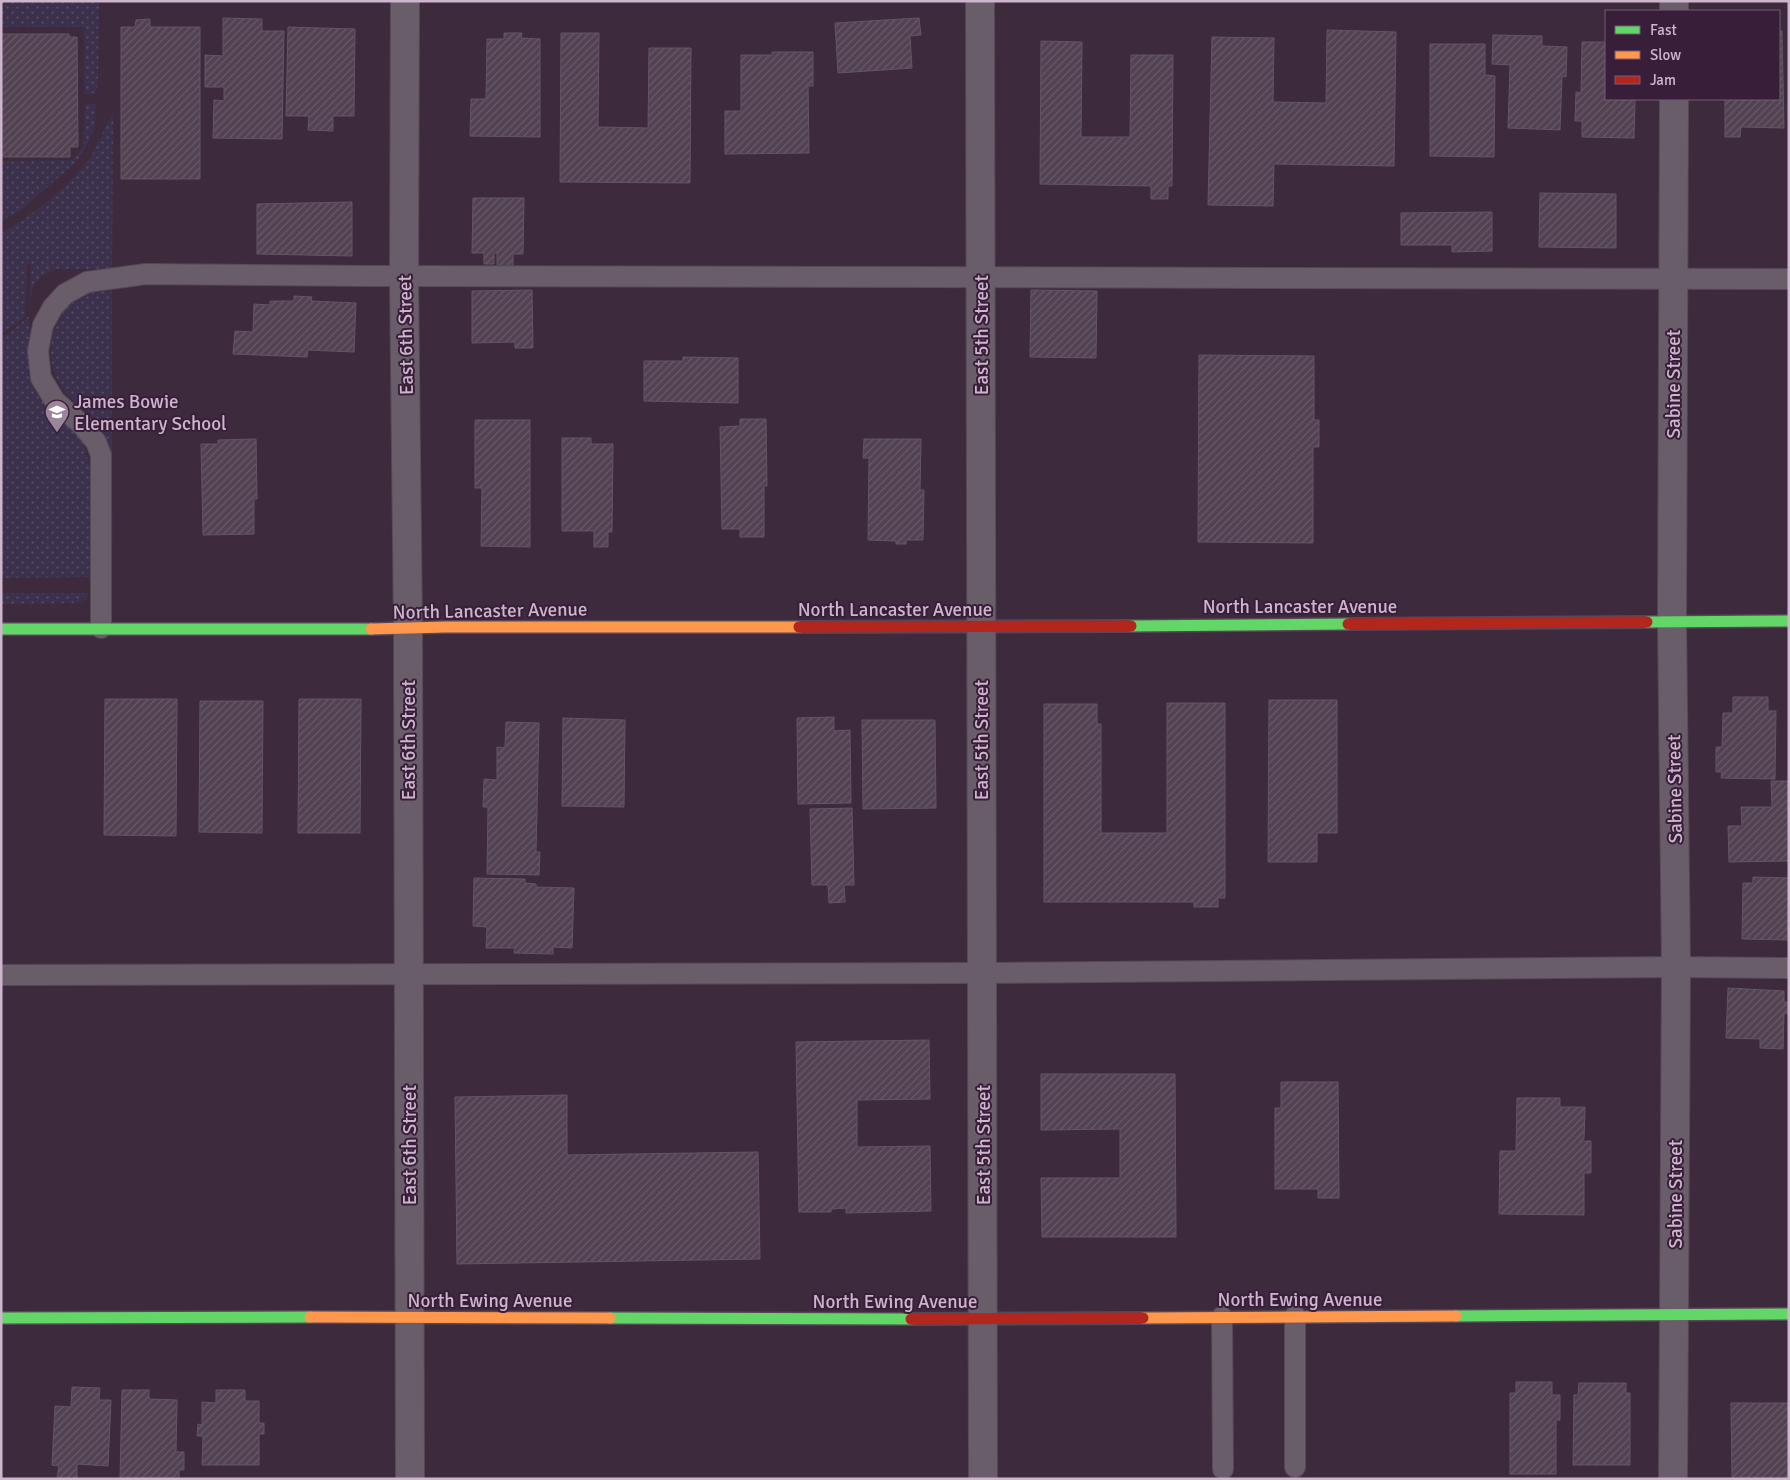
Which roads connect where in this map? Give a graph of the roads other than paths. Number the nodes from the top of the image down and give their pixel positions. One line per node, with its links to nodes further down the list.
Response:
1 (405, 1): 4 (street, East 6th Street)
2 (980, 1): 5 (street, East 5th Street)
3 (1674, 100): 7 (street, Sabine Street)
4 (404, 276): 5 (lane); 11 (lane); 12 (street, East 6th Street)
5 (980, 277): 7 (lane); 10 (street, East 5th Street)
6 (1789, 278): 7 (lane)
7 (1674, 280): 8 (street, Sabine Street)
8 (1672, 621): 9 (street, North Lancaster Avenue); 10 (street, North Lancaster Avenue); 14 (street, Sabine Street)
9 (1789, 621)
10 (981, 627): 12 (street, North Lancaster Avenue); 16 (street, East 5th Street)
11 (101, 628): 12 (street, North Lancaster Avenue); 13 (street, North Lancaster Avenue)
12 (408, 628): 18 (street, East 6th Street)
13 (1, 630)
14 (1676, 966): 15 (lane); 16 (lane); 20 (street, Sabine Street)
15 (1789, 968)
16 (982, 973): 18 (lane); 25 (street, East 5th Street)
17 (1, 974): 18 (lane)
18 (408, 974): 22 (street, East 6th Street)
19 (1789, 1314): 20 (street, North Ewing Avenue)
20 (1674, 1315): 21 (street, North Ewing Avenue); 30 (street, Sabine Street)
21 (1295, 1316): 23 (street, North Ewing Avenue); 26 (lane)
22 (411, 1317): 24 (street, North Ewing Avenue); 25 (street, North Ewing Avenue); 28 (street, East 6th Street)
23 (1222, 1317): 25 (street, North Ewing Avenue); 27 (lane)
24 (1, 1318)
25 (983, 1318): 29 (street, East 5th Street)
26 (1295, 1467)
27 (1223, 1468)
28 (410, 1479)
29 (983, 1479)
30 (1673, 1479)

